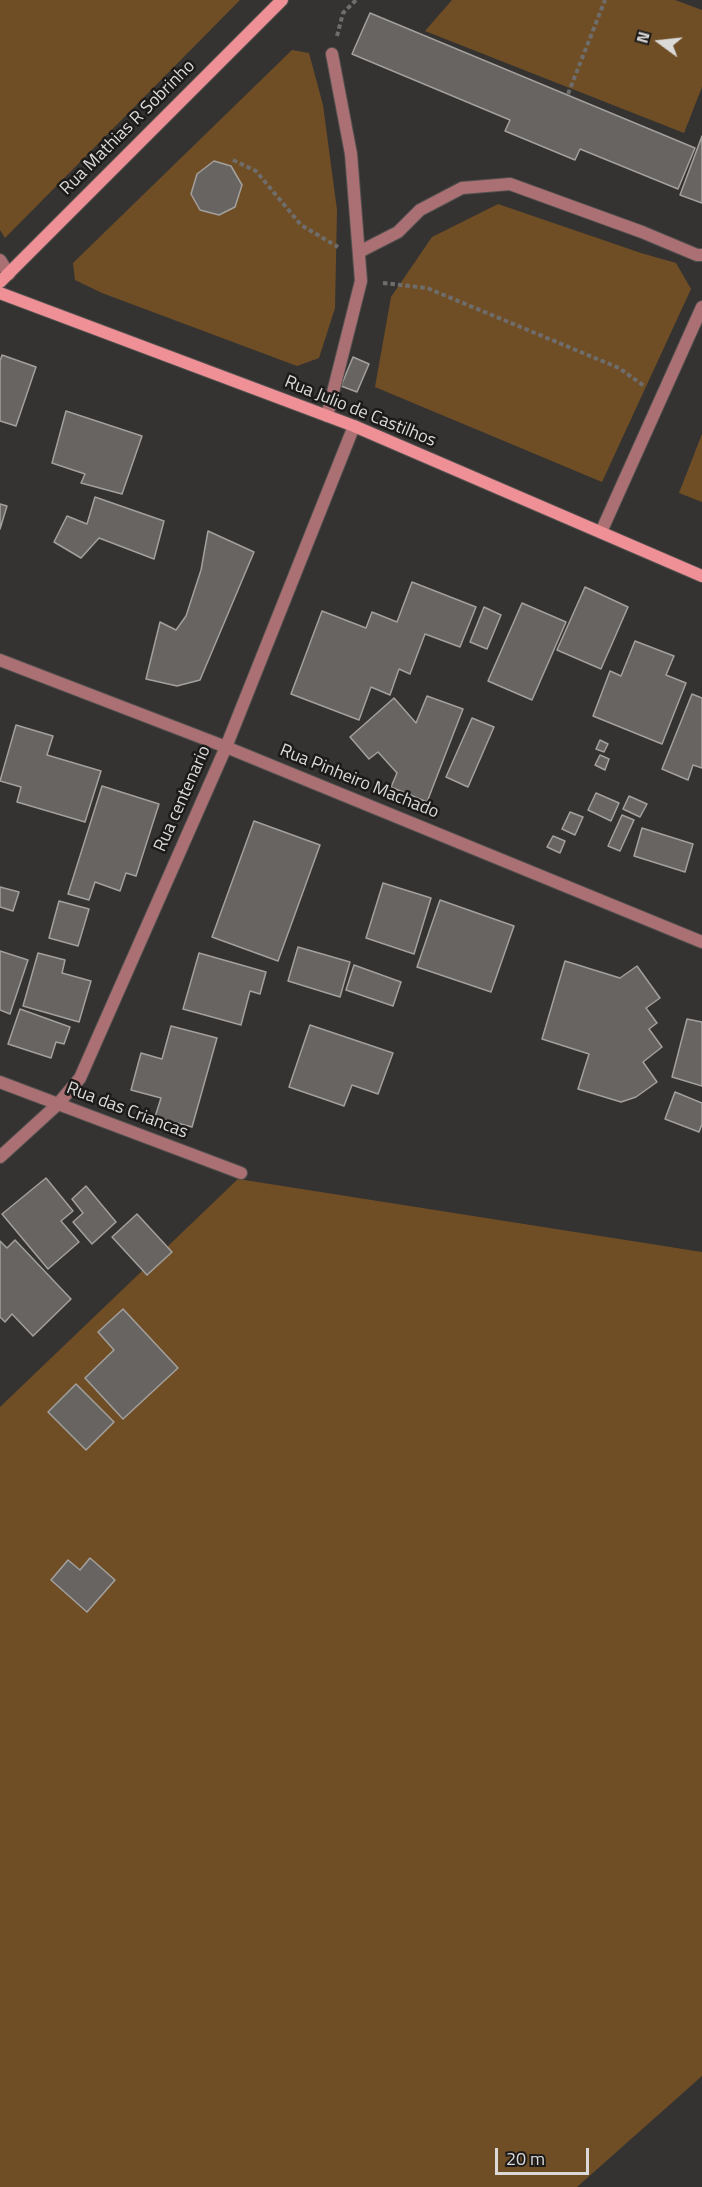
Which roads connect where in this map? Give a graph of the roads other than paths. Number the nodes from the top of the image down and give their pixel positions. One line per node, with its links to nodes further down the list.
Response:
1 (282, 0): 6 (main road, Rua Mathias R Sobrinho)
2 (332, 54): 3 (street)
3 (359, 252): 4 (street); 9 (street)
4 (702, 255)
5 (0, 260): 6 (street)
6 (4, 278)
7 (0, 293): 9 (main road, Rua Julio de Castilhos)
8 (702, 307): 11 (street)
9 (327, 416): 10 (main road, Rua Julio de Castilhos)
10 (354, 426): 11 (main road, Rua Julio de Castilhos); 14 (street, Rua centenario)
11 (601, 532): 12 (main road, Rua Julio de Castilhos)
12 (702, 576)
13 (0, 660): 14 (street, Rua Pinheiro Machado)
14 (225, 747): 15 (street, Rua Pinheiro Machado); 17 (street, Rua centenario)
15 (702, 942)
16 (0, 1082): 17 (street, Rua das Criancas)
17 (58, 1104): 18 (street, Rua centenario); 19 (street, Rua das Criancas)
18 (0, 1157)
19 (241, 1173)

